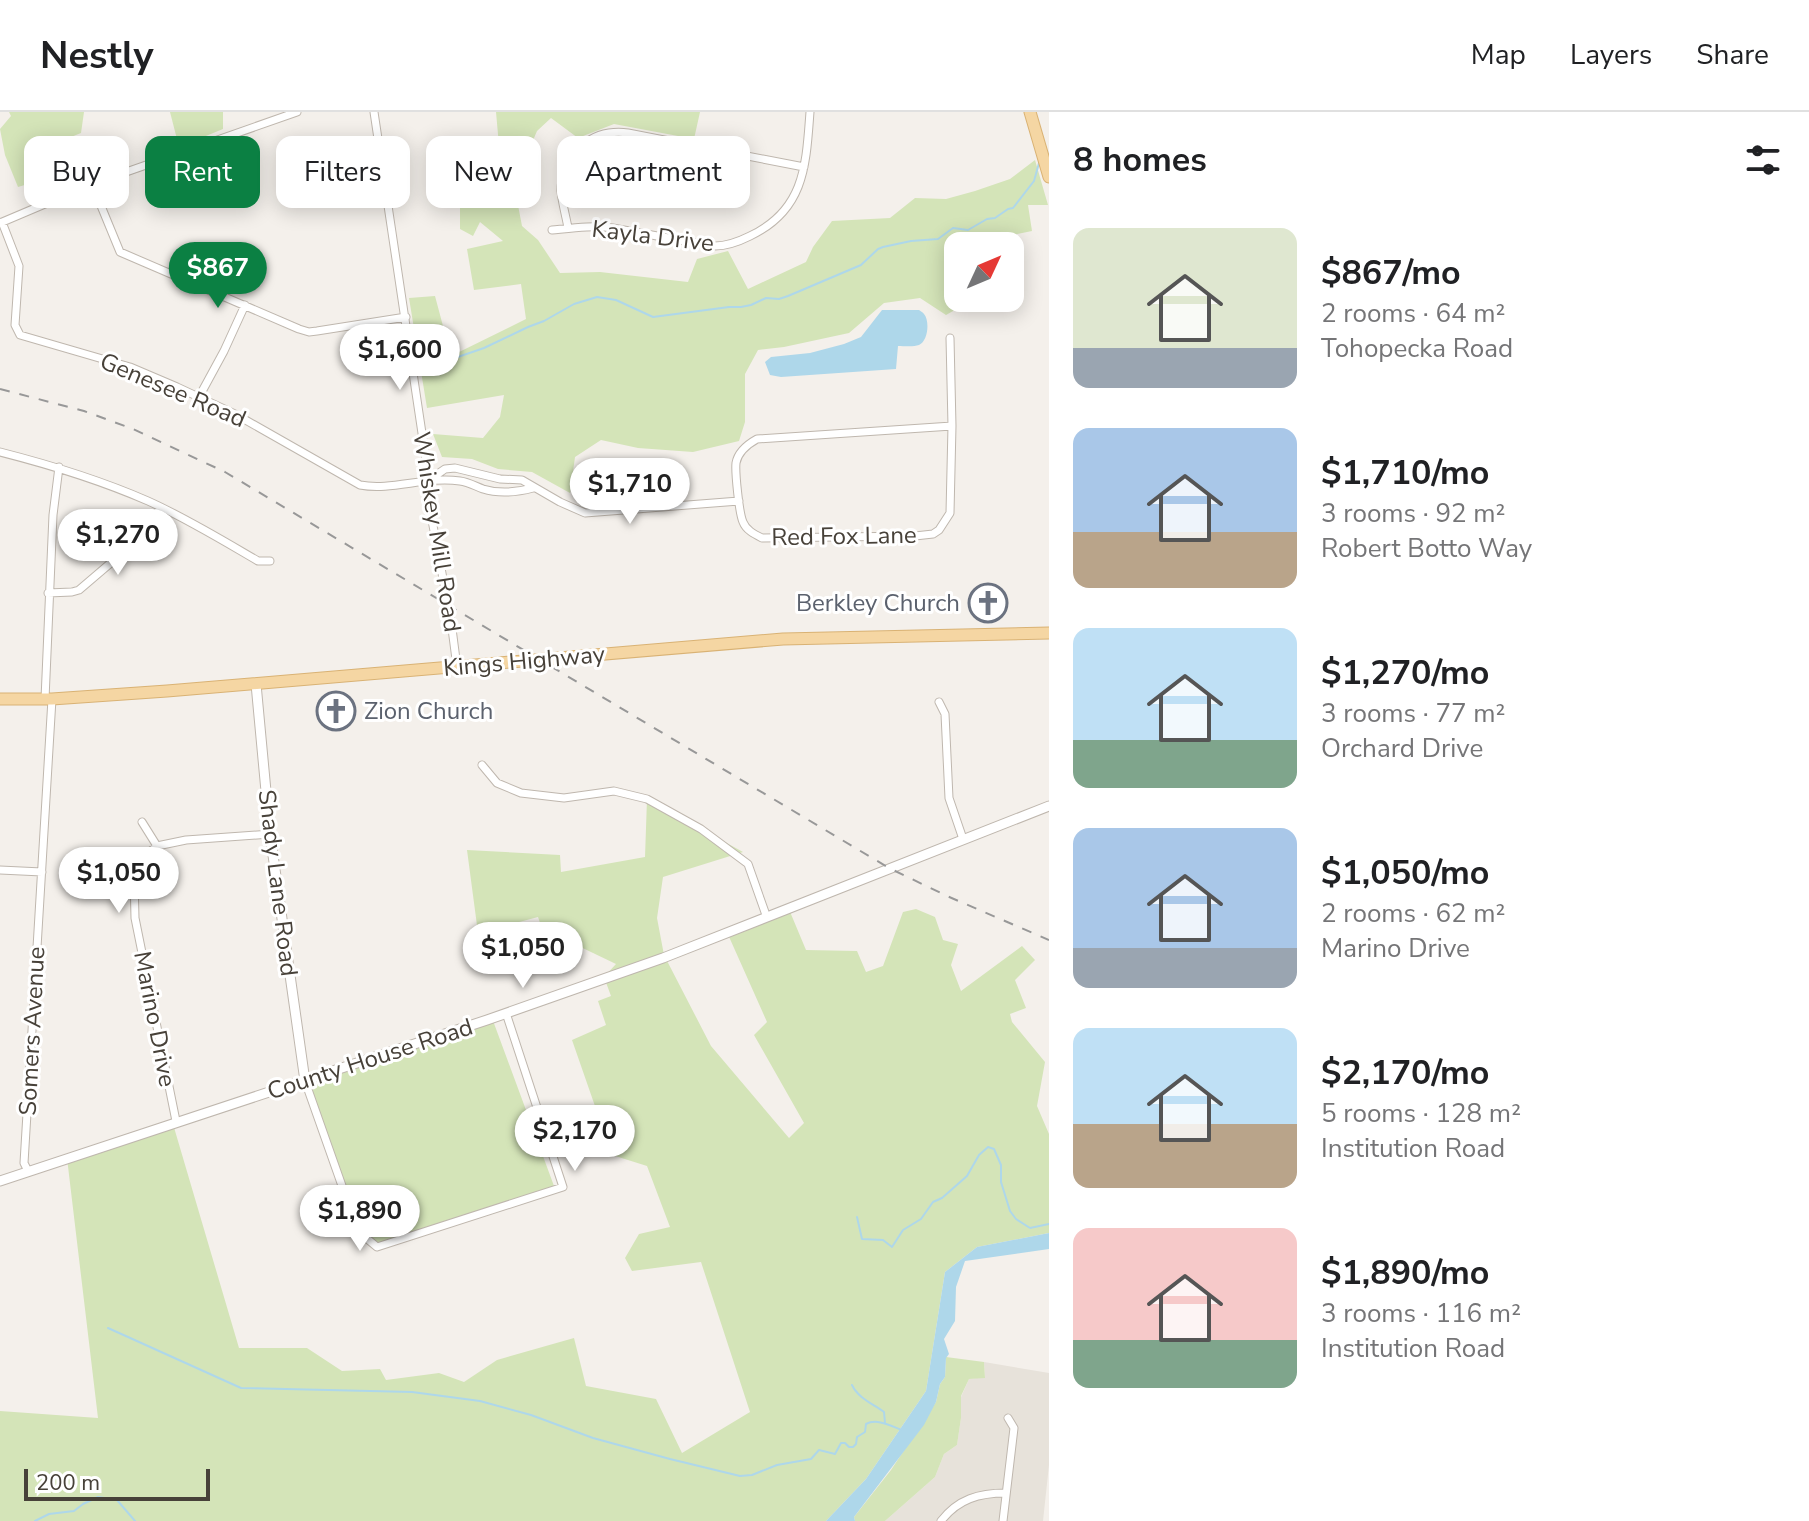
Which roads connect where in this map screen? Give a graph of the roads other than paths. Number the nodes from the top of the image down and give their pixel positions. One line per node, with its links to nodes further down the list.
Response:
1 (297, 112): 6 (street)
2 (374, 112): 14 (street, Whiskey Mill Road)
3 (810, 112): 5 (street, Kayla Drive)
4 (1030, 112): 7 (main road)
5 (804, 167): 11 (street, Kayla Drive); 11 (street)
6 (129, 171)
7 (1049, 177)
8 (36, 208): 10 (street)
9 (102, 208): 13 (street)
10 (1, 223): 16 (street, Genesee Road)
11 (568, 228): 12 (street, Kayla Drive)
12 (552, 230)
13 (245, 305): 14 (street); 16 (street)
14 (406, 317): 20 (street, Whiskey Mill Road)
15 (950, 338): 17 (street, Red Fox Lane)
16 (199, 397): 20 (street, Genesee Road)
17 (952, 426): 22 (street, Red Fox Lane); 22 (street, Red Fox Lane)
18 (0, 452): 19 (street)
19 (59, 467): 23 (street); 25 (street, Somers Avenue)
20 (429, 480): 21 (street); 21 (street); 27 (street, Whiskey Mill Road)
21 (533, 488): 22 (street)
22 (739, 501)
23 (161, 508): 24 (street); 25 (street)
24 (270, 561)
25 (48, 593): 30 (street, Somers Avenue)
26 (1049, 633): 27 (main road, Kings Highway)
27 (457, 667): 28 (main road, Kings Highway)
28 (256, 684): 30 (main road, Kings Highway); 35 (street, Shady Lane Road)
29 (0, 699): 30 (main road, Kings Highway)
30 (48, 699): 39 (street, Somers Avenue)
31 (939, 702): 36 (street)
32 (482, 765): 40 (street)
33 (1049, 806): 36 (street, County House Road)
34 (142, 822): 37 (street)
35 (270, 834): 37 (street); 42 (street, Shady Lane Road)
36 (963, 839): 40 (street, County House Road)
37 (157, 846): 43 (street, Marino Drive)
38 (0, 870): 39 (street)
39 (42, 872): 44 (street, Somers Avenue)
40 (766, 915): 41 (street, County House Road)
41 (506, 1013): 42 (street, County House Road); 42 (street)
42 (305, 1081): 43 (street, County House Road)
43 (176, 1121): 44 (street, County House Road)
44 (28, 1171): 45 (street, County House Road)
45 (0, 1181)
46 (1008, 1418): 47 (street)
47 (1006, 1493): 48 (street); 49 (street)
48 (941, 1521)
49 (1003, 1521)

